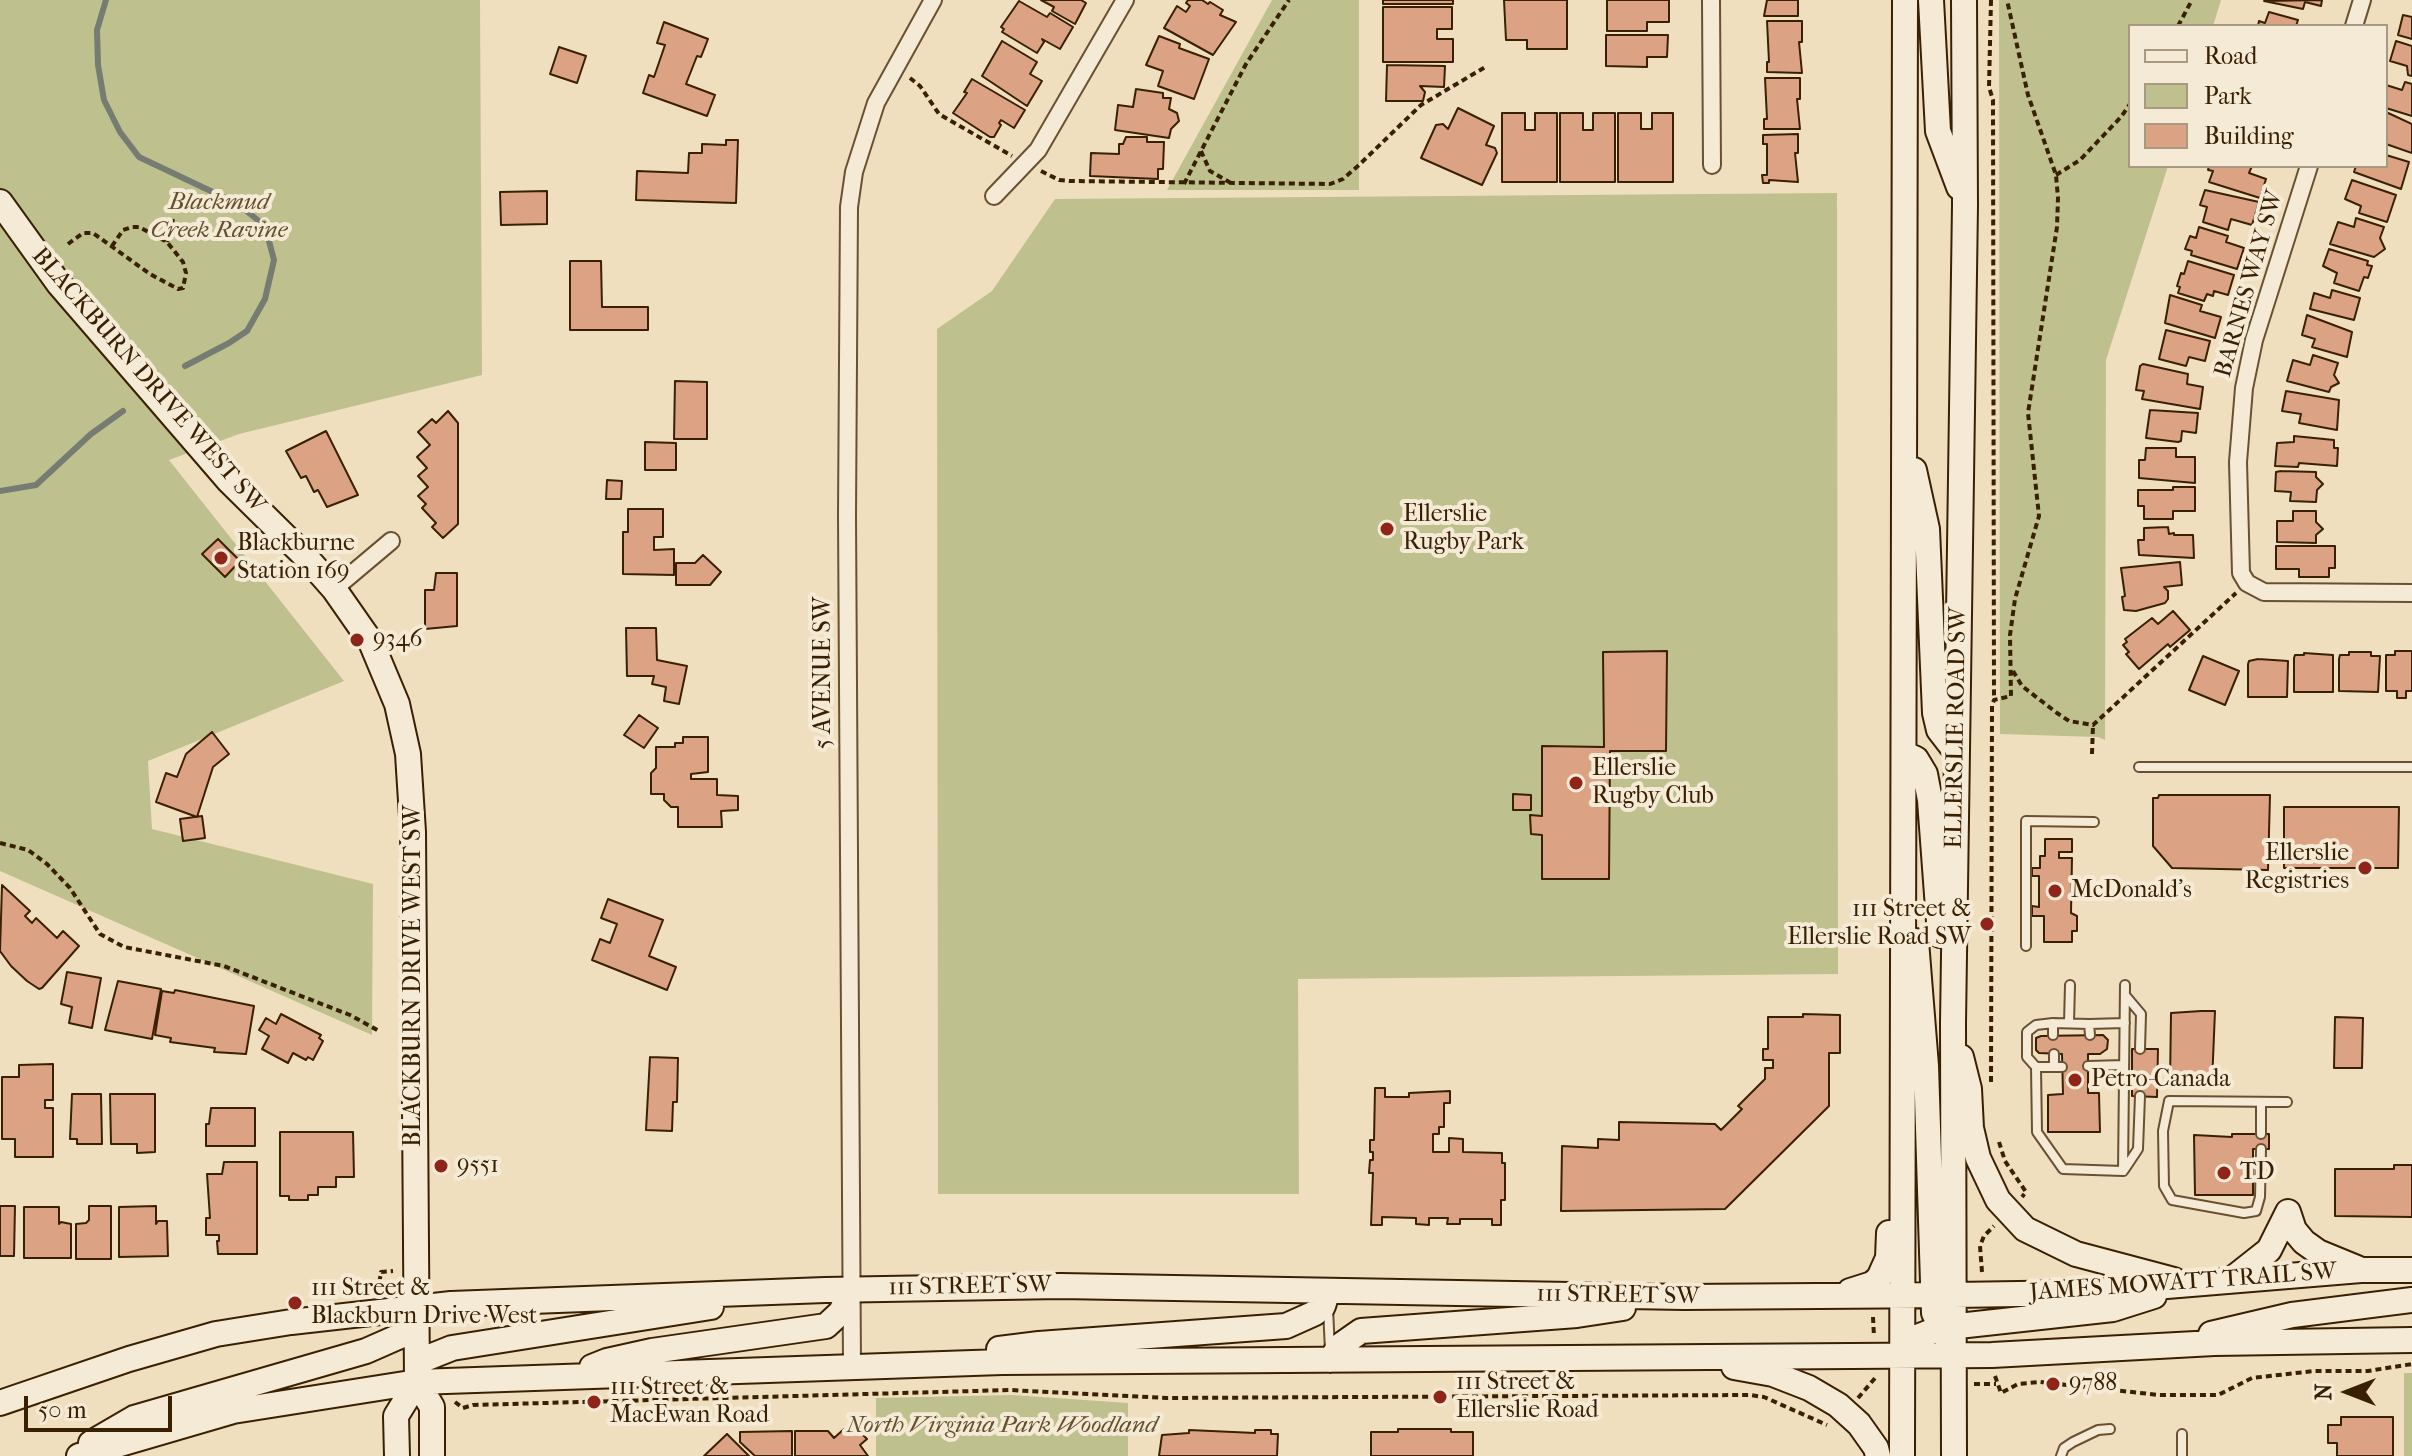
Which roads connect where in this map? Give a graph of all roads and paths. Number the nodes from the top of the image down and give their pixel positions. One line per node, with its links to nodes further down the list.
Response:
1 (933, 0): 15 (street, 5 AVENUE SW)
2 (1125, 0): 18 (street)
3 (1289, 0): 17 (path)
4 (1711, 0): 19 (street)
5 (1905, 0): 31 (main road)
6 (1931, 0): 26 (main road)
7 (1964, 0): 26 (main road, ELLERSLIE ROAD SW)
8 (1991, 0): 37 (path)
9 (2007, 0): 21 (path)
10 (2192, 0): 12 (path)
11 (2362, 0): 13 (street)
12 (2179, 24)
13 (2355, 24)
14 (1487, 66): 23 (path)
15 (895, 67): 18 (path); 80 (street, 5 AVENUE SW)
16 (2128, 107): 21 (path)
17 (1200, 148): 22 (path); 23 (path)
18 (1027, 164): 22 (path); 24 (street)
19 (1712, 165)
20 (2308, 168): 33 (street, BARNES WAY SW)
21 (2056, 175): 36 (path)
22 (1184, 184): 23 (path)
23 (1234, 184)
24 (994, 196)
25 (0, 202): 34 (main road, BLACKBURN DRIVE WEST SW)
26 (1965, 205): 39 (main road, ELLERSLIE ROAD SW)
27 (173, 219): 28 (path)
28 (167, 242): 30 (path); 30 (path)
29 (68, 244): 30 (path)
30 (112, 246)
31 (1904, 422): 39 (main road); 40 (main road)
32 (391, 541): 34 (street)
33 (2247, 583): 35 (street); 38 (path)
34 (334, 589): 88 (main road, BLACKBURN DRIVE WEST SW)
35 (2412, 593)
36 (2011, 668): 37 (path); 38 (path)
37 (1994, 700): 63 (path)
38 (2093, 725): 41 (path)
39 (1956, 752): 48 (main road, ELLERSLIE ROAD SW)
40 (1905, 754): 46 (main road); 48 (main road)
41 (2092, 754)
42 (2139, 767): 43 (lane)
43 (2412, 767)
44 (2094, 822): 47 (lane)
45 (0, 843): 55 (path)
46 (1903, 848): 83 (main road); 84 (main road); 85 (main road)
47 (2026, 946)
48 (1953, 984): 50 (main road, ELLERSLIE ROAD SW)
49 (2070, 985): 52 (lane)
50 (1953, 1023): 78 (main road); 85 (main road, ELLERSLIE ROAD SW)
51 (2053, 1023): 52 (lane); 56 (lane); 62 (lane)
52 (2069, 1023): 54 (lane)
53 (2125, 1023): 54 (lane); 58 (lane); 61 (lane)
54 (2089, 1024): 57 (lane)
55 (379, 1031)
56 (2053, 1035)
57 (2090, 1035)
58 (2140, 1049)
59 (2054, 1054): 62 (lane)
60 (2091, 1054): 61 (lane)
61 (2124, 1065): 70 (lane)
62 (2036, 1067): 70 (lane)
63 (1991, 1088)
64 (2140, 1096): 70 (lane)
65 (2261, 1102): 66 (lane); 68 (lane); 69 (lane)
66 (2287, 1102)
67 (1995, 1131): 71 (path)
68 (2261, 1134)
69 (2261, 1149)
70 (2123, 1171)
71 (2015, 1204)
72 (2001, 1219): 73 (path)
73 (1981, 1264)
74 (2361, 1270): 75 (main road, JAMES MOWATT TRAIL SW); 77 (main road, JAMES MOWATT TRAIL SW); 77 (main road)
75 (2412, 1270)
76 (393, 1271): 79 (path)
77 (2229, 1281): 78 (main road, JAMES MOWATT TRAIL SW)
78 (2188, 1284): 85 (main road, JAMES MOWATT TRAIL SW); 89 (main road)
79 (379, 1285)
80 (851, 1290): 81 (main road, 111 STREET SW); 82 (main road, 111 STREET SW); 98 (street, 5 AVENUE SW); 100 (main road)
81 (779, 1292): 88 (main road, 111 STREET SW); 99 (main road)
82 (1327, 1293): 86 (main road, 111 STREET SW); 95 (lane); 96 (main road)
83 (1835, 1295): 84 (main road, 111 STREET SW); 86 (main road, 111 STREET SW)
84 (1903, 1295): 85 (main road, 111 STREET SW); 93 (main road)
85 (1944, 1295): 89 (main road)
86 (1684, 1297): 95 (main road)
87 (2412, 1300): 91 (main road)
88 (416, 1318): 99 (main road, BLACKBURN DRIVE WEST SW); 104 (main road, 111 STREET SW); 109 (main road)
89 (1947, 1327): 92 (main road); 93 (main road)
90 (2412, 1340): 91 (main road)
91 (2174, 1345): 92 (main road)
92 (1955, 1354): 93 (main road); 115 (main road)
93 (1902, 1355): 94 (main road); 114 (main road)
94 (1669, 1356): 95 (main road); 113 (main road)
95 (1330, 1360): 96 (main road)
96 (956, 1363): 98 (main road)
97 (2412, 1364): 102 (path)
98 (852, 1365): 100 (main road)
99 (417, 1372): 100 (main road); 110 (main road); 111 (main road); 112 (main road)
100 (567, 1376)
101 (1876, 1378): 105 (path)
102 (1996, 1384)
103 (455, 1402): 106 (path)
104 (0, 1403)
105 (1854, 1403)
106 (1833, 1428)
107 (2110, 1429): 116 (lane)
108 (2182, 1434): 117 (lane)
109 (68, 1456)
110 (79, 1456)
111 (397, 1456)
112 (432, 1456)
113 (1878, 1456)
114 (1902, 1456)
115 (1954, 1456)
116 (2061, 1456)
117 (2182, 1456)

